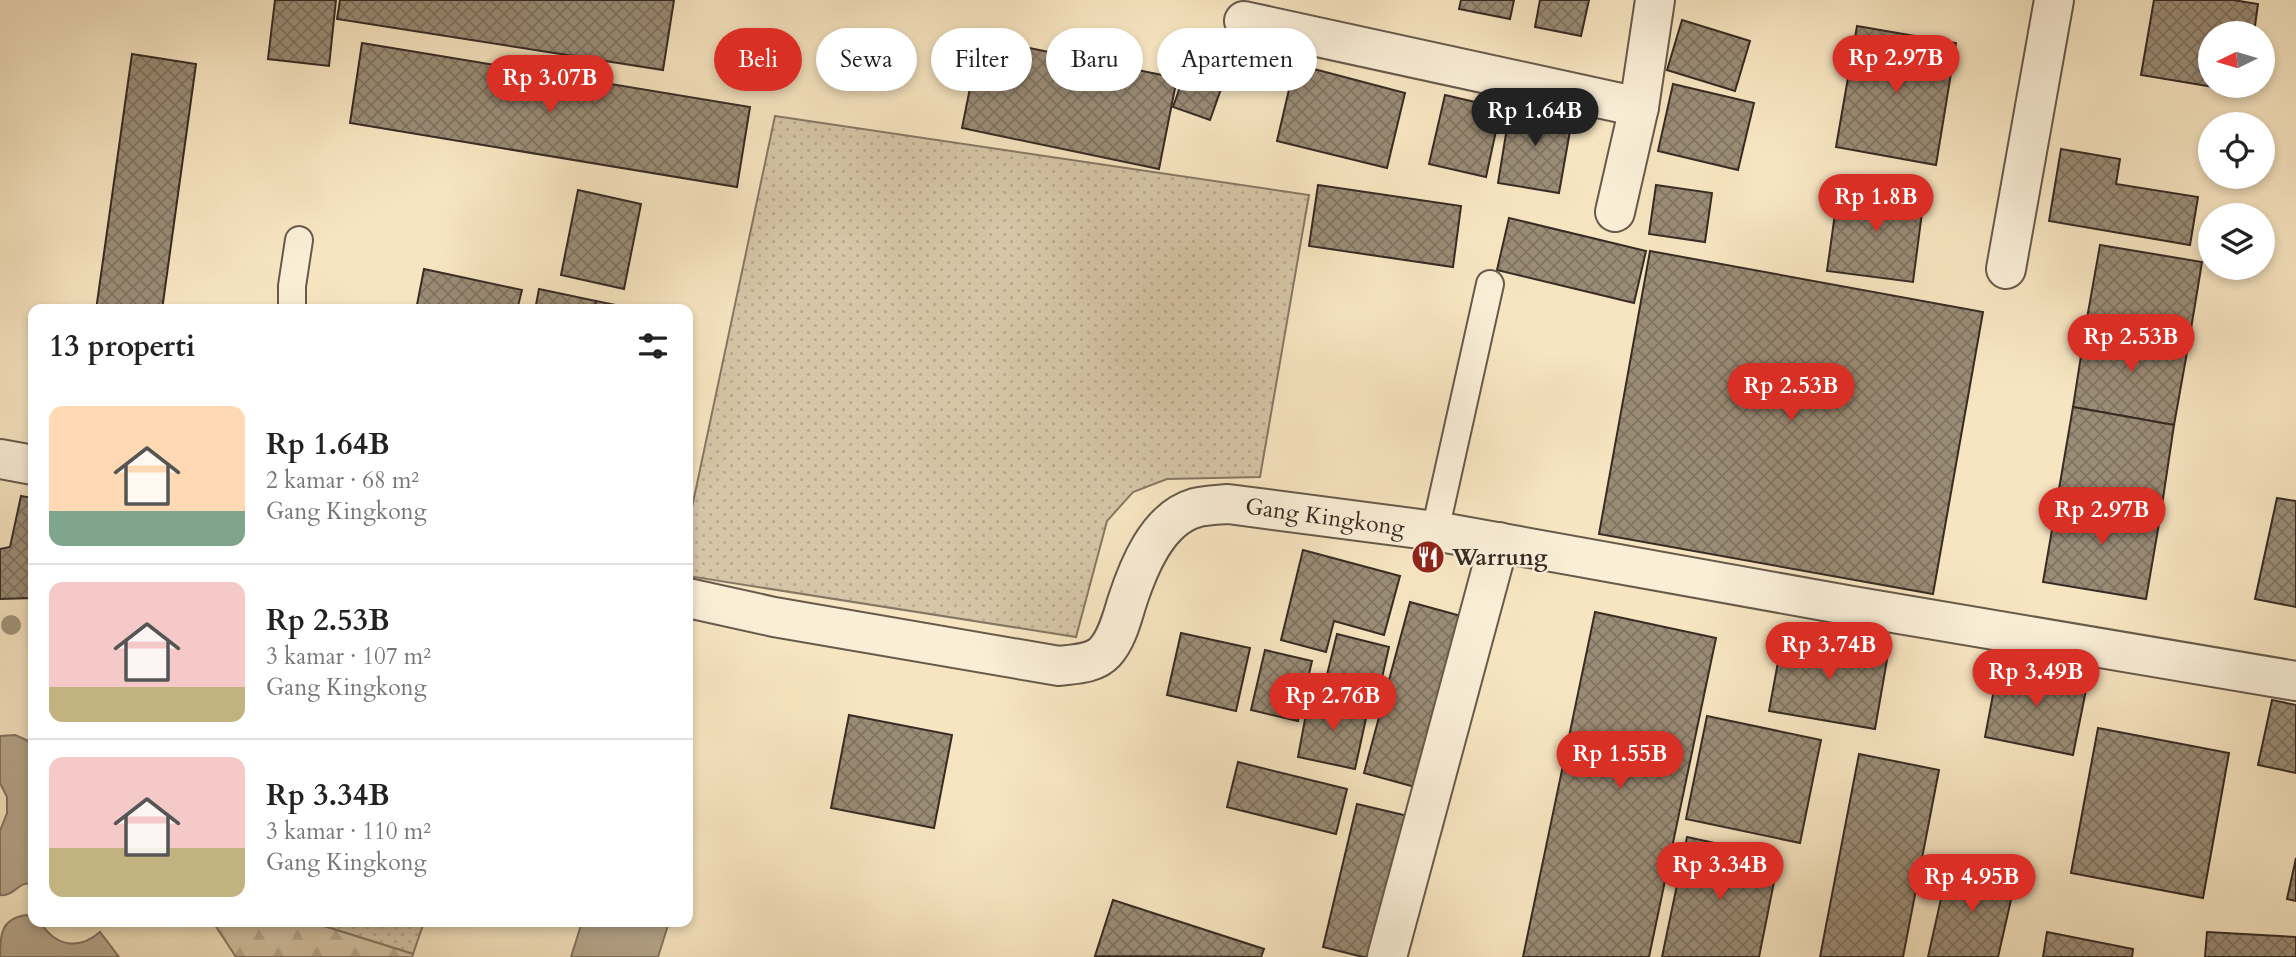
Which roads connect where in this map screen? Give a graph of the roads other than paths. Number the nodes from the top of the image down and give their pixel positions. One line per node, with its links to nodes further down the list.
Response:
1 (1655, 0): 4 (street)
2 (2054, 0): 7 (street)
3 (1244, 21): 4 (street)
4 (1639, 107): 5 (street)
5 (1615, 212)
6 (299, 240): 9 (lane)
7 (2006, 269)
8 (1490, 284): 12 (lane)
9 (292, 304)
10 (0, 459): 11 (street)
11 (28, 464)
12 (1435, 531): 13 (street, Gang Kingkong); 14 (street, Gang Kingkong)
13 (1499, 542): 15 (street, Gang Kingkong); 16 (street)
14 (693, 599)
15 (2296, 681)
16 (1387, 957)

